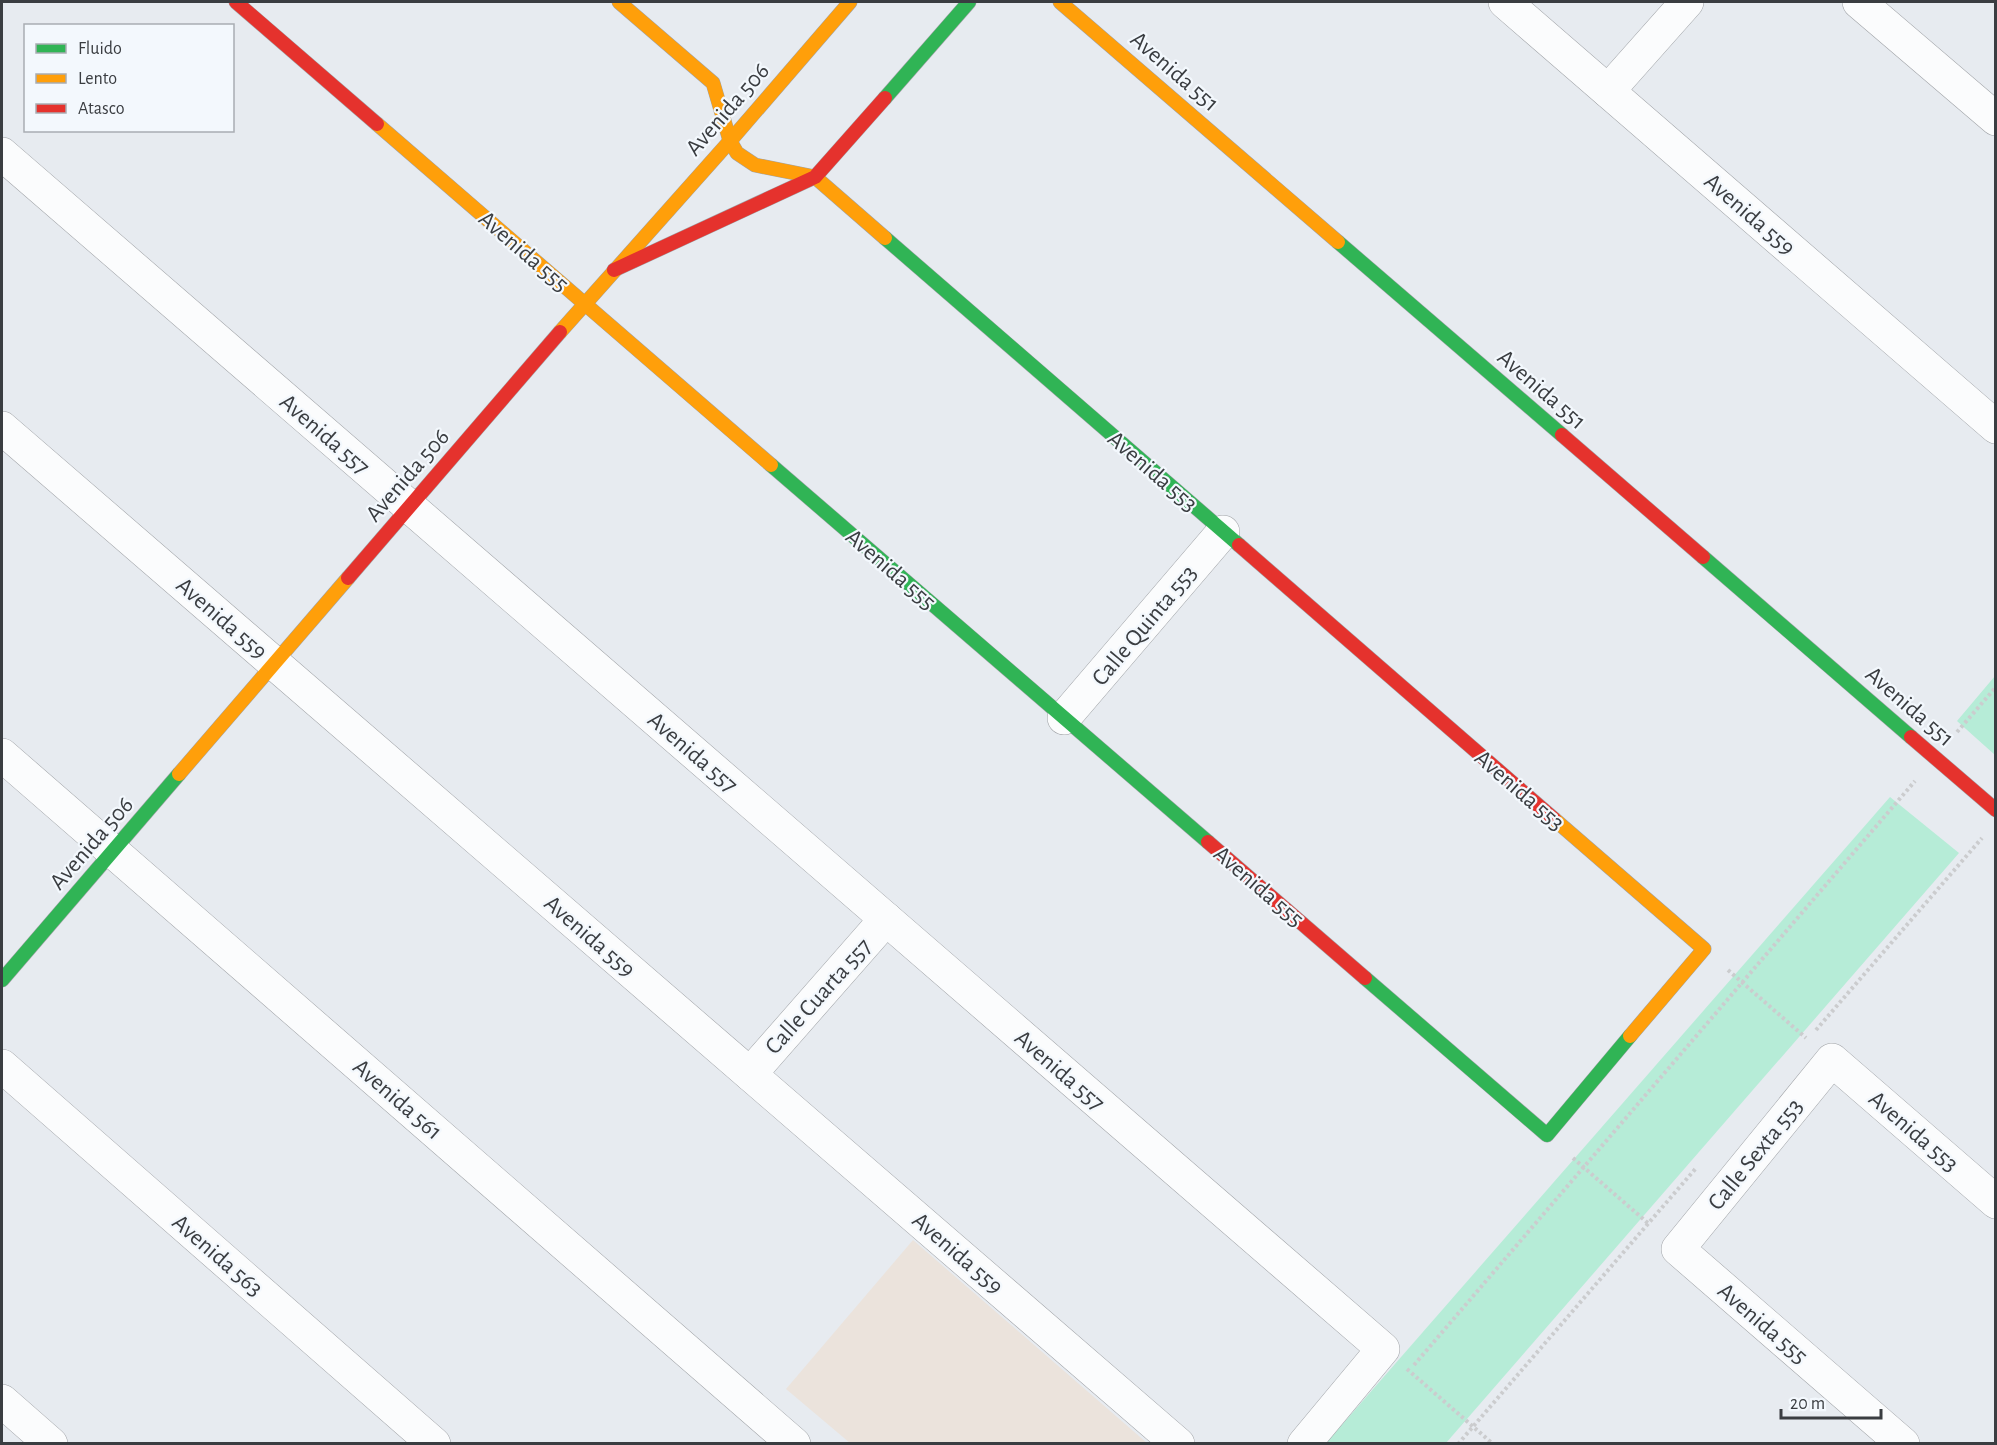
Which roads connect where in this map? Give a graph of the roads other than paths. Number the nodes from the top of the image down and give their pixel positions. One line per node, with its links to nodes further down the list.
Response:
1 (236, 2): 15 (street, Avenida 555)
2 (619, 2): 11 (street, Avenida 553)
3 (850, 2): 11 (street, Avenida 506)
4 (969, 2): 13 (street)
5 (1060, 2): 23 (street, Avenida 551)
6 (1504, 2): 9 (street, Avenida 559)
7 (1687, 2): 9 (street)
8 (1859, 2): 10 (street)
9 (1608, 91): 16 (street, Avenida 559)
10 (1995, 120)
11 (730, 141): 13 (street, Avenida 553); 14 (street, Avenida 506)
12 (2, 154): 18 (street, Avenida 557)
13 (815, 177): 14 (street); 19 (street, Avenida 553)
14 (614, 270): 15 (street, Avenida 506)
15 (585, 303): 18 (street, Avenida 506); 21 (street, Avenida 555)
16 (1995, 427)
17 (2, 428): 20 (street, Avenida 559)
18 (410, 507): 20 (street, Avenida 506); 25 (street, Avenida 557)
19 (1223, 532): 21 (street, Calle Quinta 553); 30 (street, Avenida 553)
20 (275, 664): 24 (street, Avenida 506); 29 (street, Avenida 559)
21 (1064, 718): 30 (street, Avenida 555)
22 (2, 755): 24 (street, Avenida 561)
23 (1995, 810)
24 (114, 852): 26 (street, Avenida 506); 36 (street, Avenida 561)
25 (886, 919): 29 (street, Calle Cuarta 557); 38 (street, Avenida 557)
26 (2, 980)
27 (1832, 1060): 31 (street, Avenida 553); 32 (street, Calle Sexta 553)
28 (2, 1066): 35 (street, Avenida 563)
29 (750, 1074): 37 (street, Avenida 559)
30 (1547, 1136)
31 (1995, 1202)
32 (1678, 1249): 39 (street, Avenida 555)
33 (2, 1401): 34 (street)
34 (51, 1443)
35 (434, 1443)
36 (794, 1443)
37 (1178, 1443)
38 (1304, 1443)
39 (1903, 1443)

